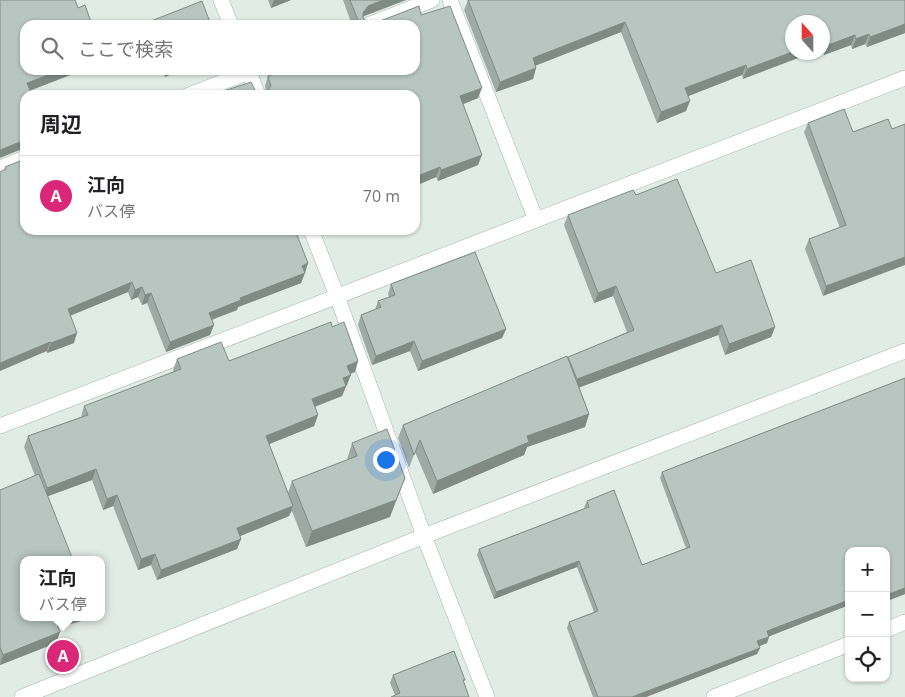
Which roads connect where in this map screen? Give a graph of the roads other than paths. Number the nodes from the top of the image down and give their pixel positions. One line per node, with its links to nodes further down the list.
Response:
1 (221, 0): 4 (street)
2 (432, 0): 5 (street)
3 (450, 0): 13 (street)
4 (229, 20)
5 (381, 20)
6 (240, 75): 9 (street)
7 (251, 75): 10 (street)
8 (905, 78): 13 (street)
9 (202, 90)
10 (256, 90)
11 (20, 160): 12 (street)
12 (0, 168)
13 (536, 220): 15 (street)
14 (313, 235): 15 (street)
15 (337, 296): 17 (street); 18 (street)
16 (905, 351): 18 (street)
17 (0, 426)
18 (424, 536): 22 (street); 23 (street)
19 (905, 622): 20 (street)
20 (890, 628)
21 (845, 646): 24 (street)
22 (22, 697)
23 (487, 697)
24 (714, 697)

